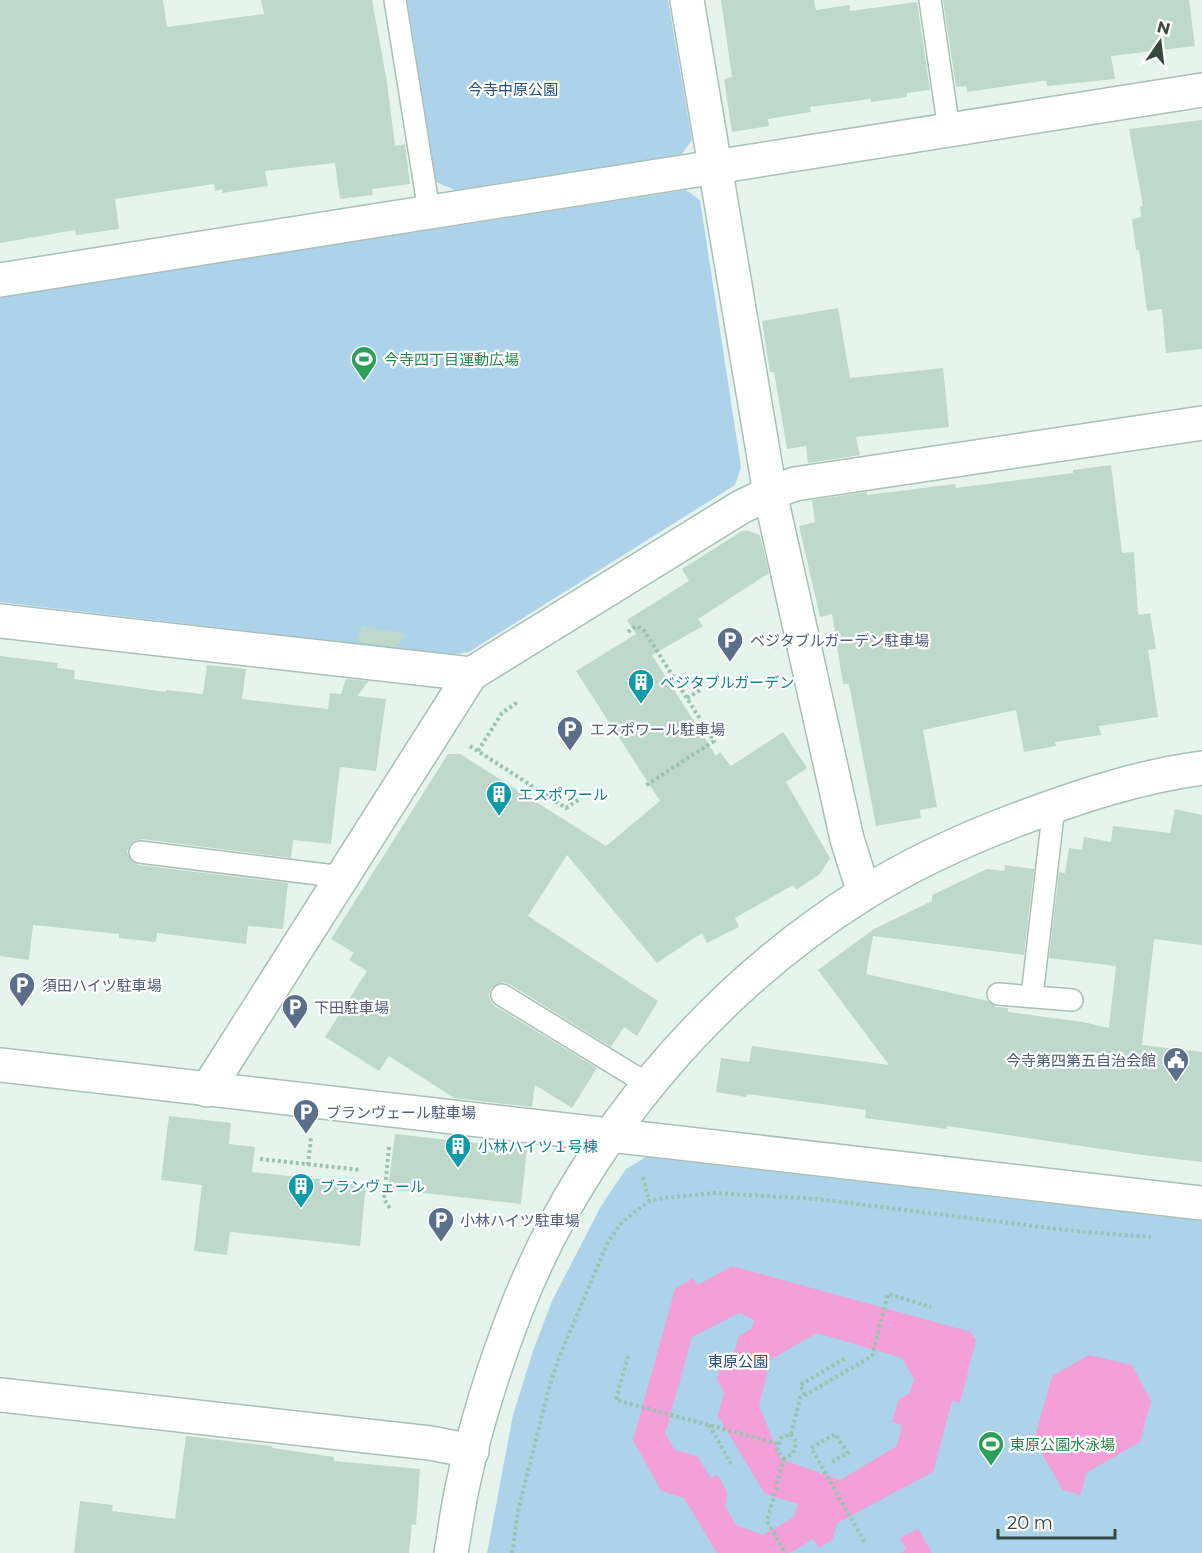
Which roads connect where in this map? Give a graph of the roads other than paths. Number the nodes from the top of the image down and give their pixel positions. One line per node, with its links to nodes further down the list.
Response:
1 (395, 0): 7 (lane)
2 (687, 0): 6 (street)
3 (930, 0): 5 (lane)
4 (1202, 90): 5 (street)
5 (949, 130): 6 (street)
6 (715, 166): 7 (street); 10 (street)
7 (429, 211): 8 (street)
8 (0, 280)
9 (1202, 423): 10 (street)
10 (770, 493): 12 (street); 17 (street)
11 (0, 621): 12 (street)
12 (471, 674): 16 (street)
13 (1202, 768): 14 (street)
14 (1053, 806): 17 (street); 20 (lane)
15 (140, 852): 16 (lane)
16 (343, 877): 24 (street)
17 (864, 893): 23 (street)
18 (998, 994): 20 (lane)
19 (502, 995): 23 (lane)
20 (1032, 996): 21 (lane)
21 (1072, 1000)
22 (0, 1065): 24 (street)
23 (649, 1085): 25 (street)
24 (207, 1090): 25 (street)
25 (611, 1135): 26 (street); 28 (street)
26 (1202, 1203)
27 (0, 1395): 28 (street)
28 (472, 1451): 29 (street)
29 (451, 1553)

